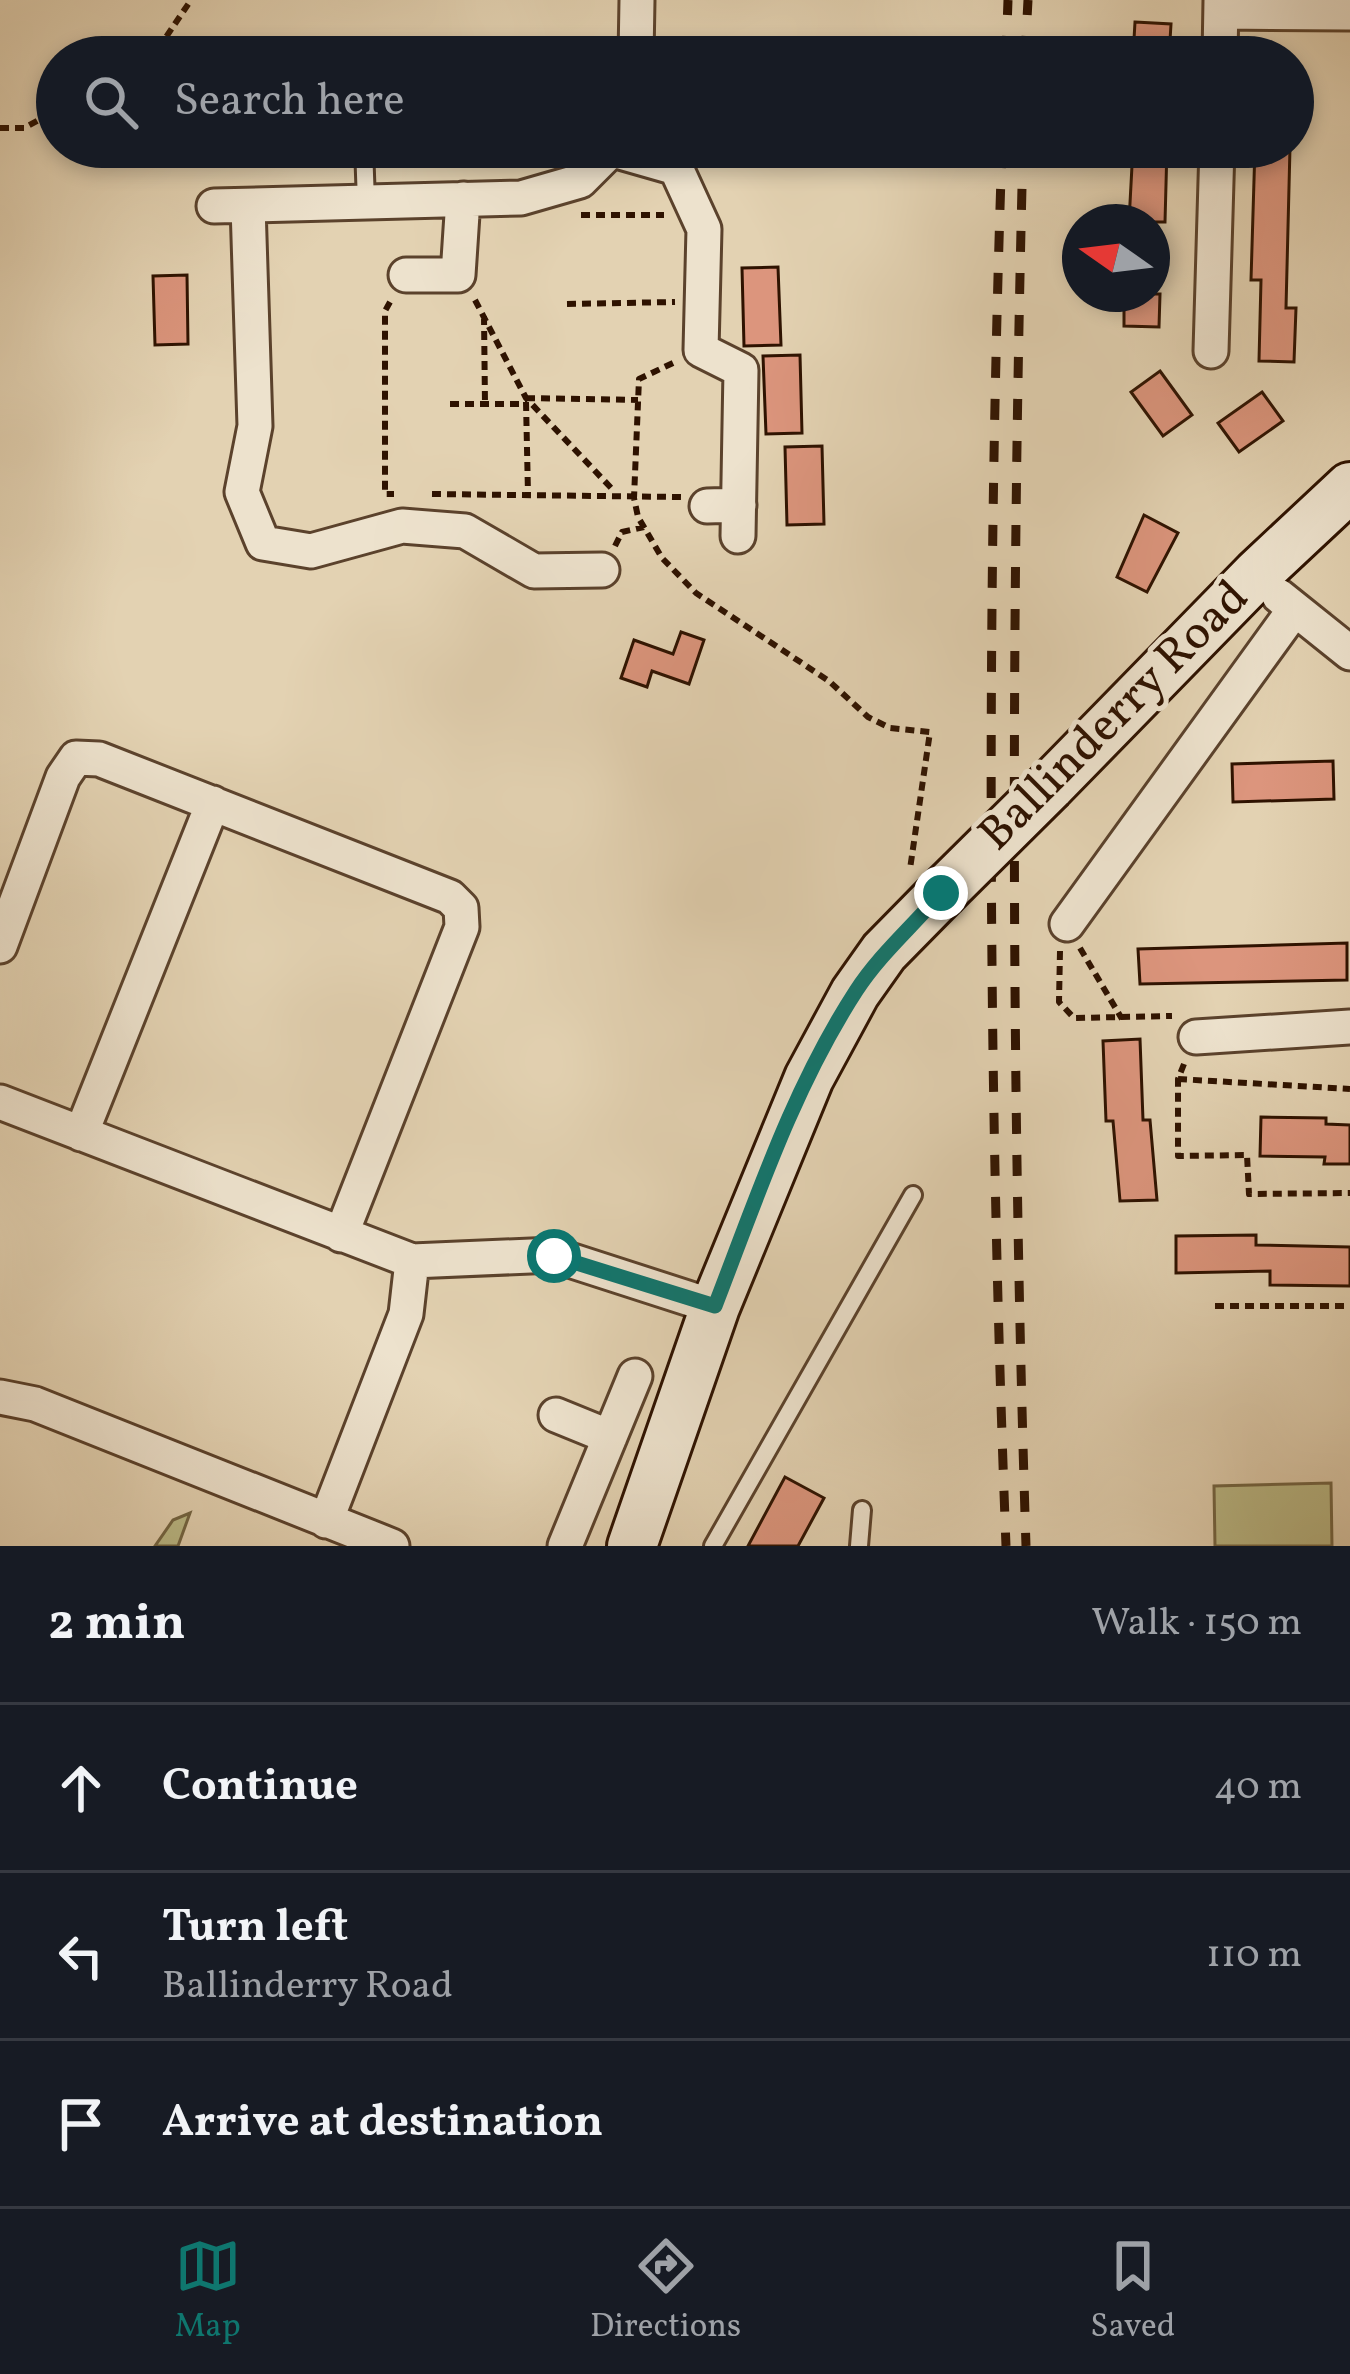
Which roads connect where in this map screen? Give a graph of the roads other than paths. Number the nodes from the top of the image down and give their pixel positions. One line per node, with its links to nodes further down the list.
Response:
1 (638, 0): 4 (street)
2 (1221, 6): 3 (street); 5 (street)
3 (1350, 13)
4 (637, 36)
5 (1220, 36)
6 (365, 168): 11 (lane)
7 (593, 168): 10 (street)
8 (676, 168): 17 (street)
9 (1216, 168): 15 (street)
10 (463, 200): 11 (street); 14 (street)
11 (366, 202): 13 (street)
12 (214, 206): 13 (street)
13 (248, 206): 18 (street)
14 (406, 275)
15 (1211, 351)
16 (1350, 487): 19 (main road, Ballinderry Road)
17 (728, 516)
18 (602, 570)
19 (1257, 574): 20 (street); 32 (main road, Ballinderry Road, bridge)
20 (1294, 610): 21 (street); 23 (street)
21 (1350, 653)
22 (213, 803): 24 (street); 28 (street); 30 (street)
23 (1066, 924)
24 (0, 946)
25 (1350, 1027): 26 (street)
26 (1196, 1036)
27 (0, 1102): 28 (street)
28 (81, 1134): 30 (street)
29 (913, 1195): 42 (lane)
30 (341, 1234): 31 (street)
31 (412, 1262): 32 (street); 38 (street)
32 (715, 1306): 41 (main road, Ballinderry Road)
33 (635, 1376): 36 (street)
34 (0, 1396): 38 (street)
35 (556, 1414): 36 (street)
36 (610, 1437): 40 (street)
37 (862, 1510): 43 (lane)
38 (326, 1521): 39 (street)
39 (392, 1546)
40 (565, 1546)
41 (632, 1546)
42 (712, 1546)
43 (859, 1546)

